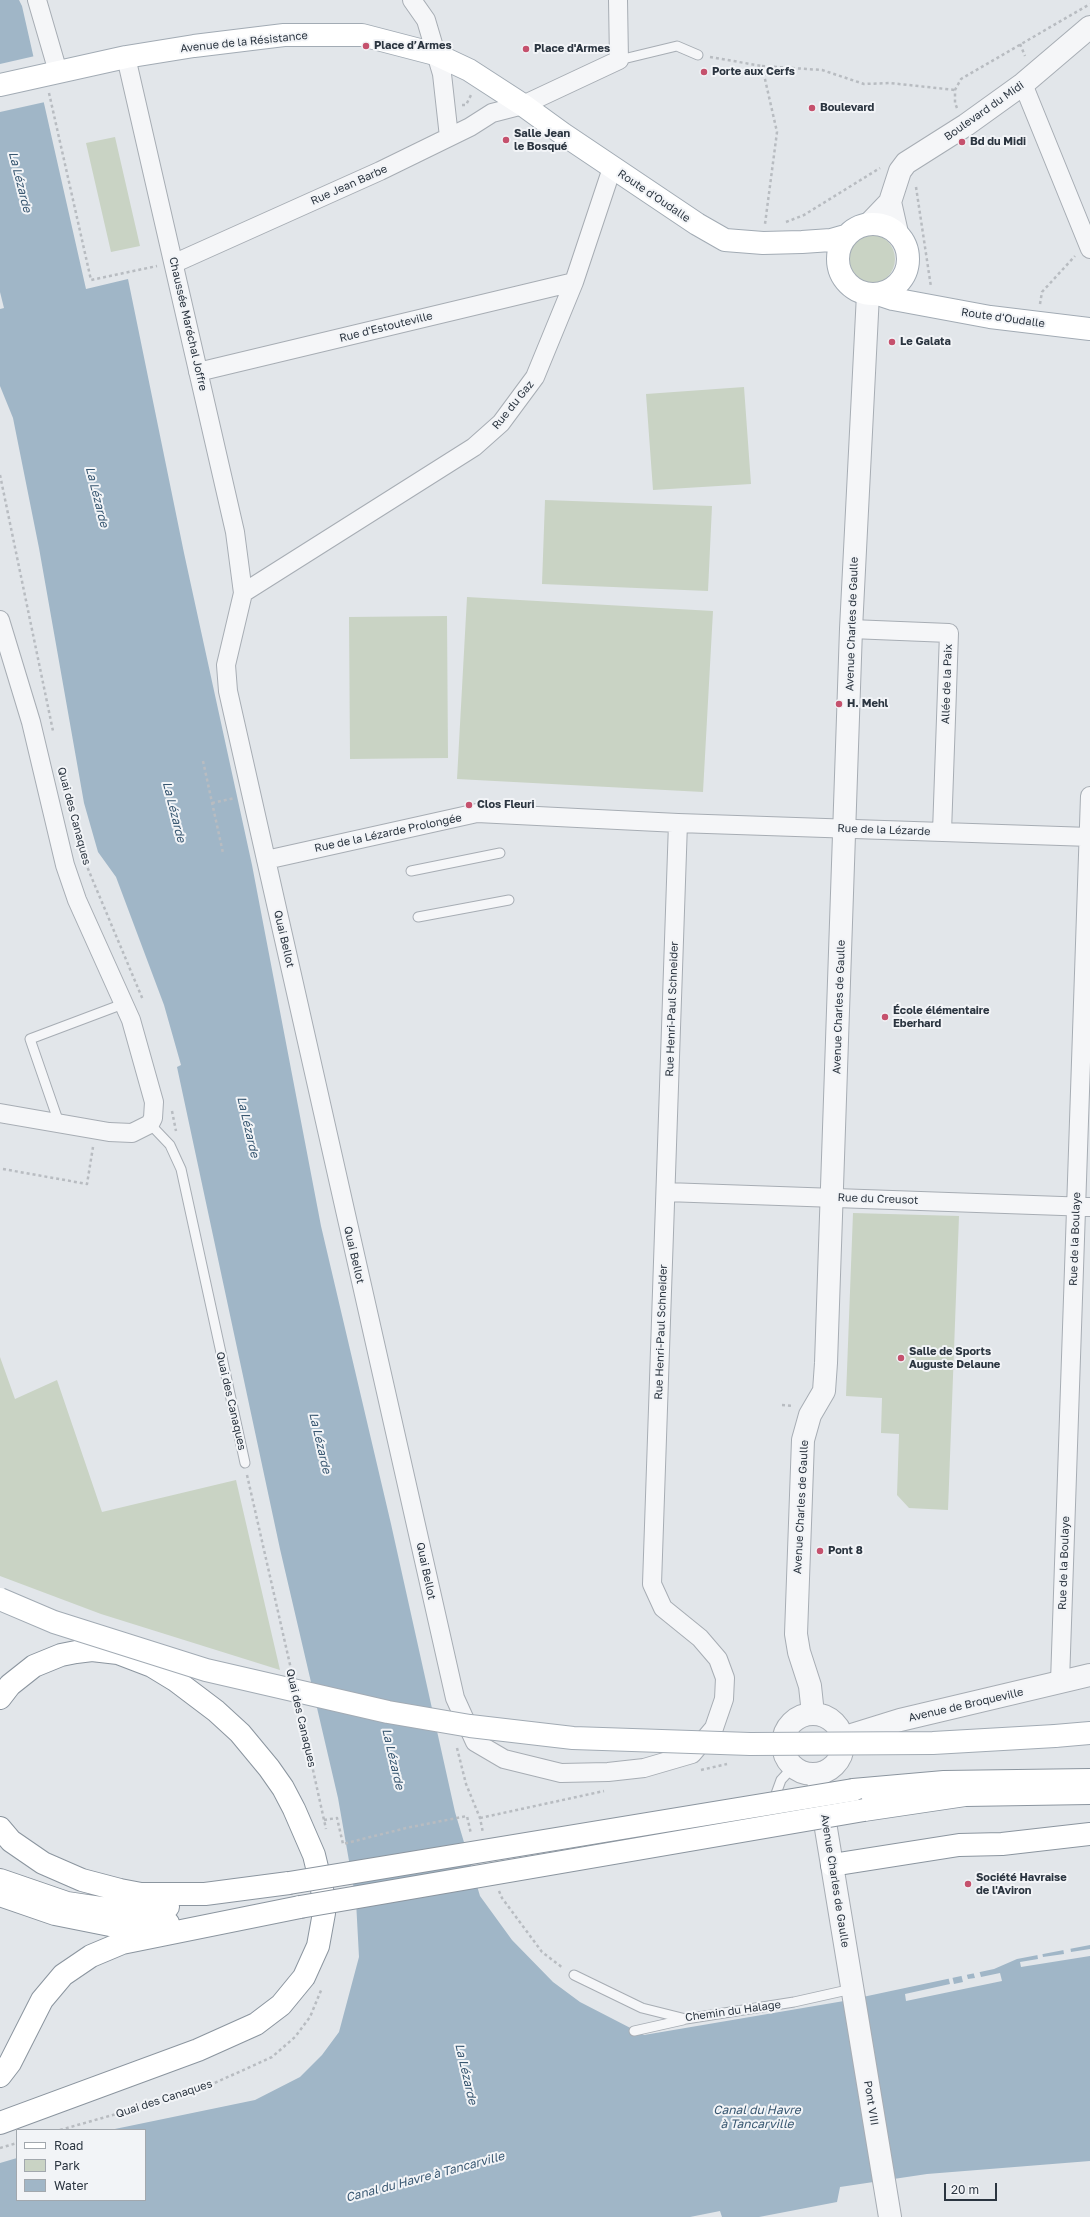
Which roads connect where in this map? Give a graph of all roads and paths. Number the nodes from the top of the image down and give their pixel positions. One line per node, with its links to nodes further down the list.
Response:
1 (37, 0): 11 (street)
2 (412, 0): 6 (street)
3 (618, 0): 9 (street)
4 (1090, 4): 15 (path)
5 (1090, 27): 13 (street, Boulevard du Midi)
6 (435, 54): 8 (main road, Avenue de la Résistance); 12 (main road, Avenue de la Résistance); 17 (street)
7 (698, 55): 9 (lane); 10 (path)
8 (126, 57): 11 (main road, Avenue de la Résistance); 32 (street, Chaussée Maréchal Joffre)
9 (619, 60): 16 (street)
10 (762, 66): 15 (path); 26 (path)
11 (51, 73): 14 (main road, Avenue de la Résistance); 32 (path)
12 (482, 78): 16 (main road, Avenue de la Résistance); 17 (path)
13 (1023, 84): 18 (street, Boulevard du Midi); 23 (street)
14 (0, 85)
15 (955, 90): 18 (path)
16 (523, 105): 19 (street, Rue Jean Barbe); 20 (main road, Route d'Oudalle)
17 (446, 107): 19 (street)
18 (966, 125): 21 (street, Boulevard du Midi)
19 (449, 137): 32 (street, Rue Jean Barbe)
20 (612, 168): 26 (main road, Route d'Oudalle); 34 (street, Rue du Gaz)
21 (900, 171): 22 (street, Boulevard du Midi); 24 (path); 35 (path)
22 (890, 202): 25 (street, Boulevard du Midi); 27 (street)
23 (1083, 216): 30 (street)
24 (780, 224)
25 (869, 224): 27 (main road); 28 (main road)
26 (765, 228): 29 (main road, Route d'Oudalle)
27 (897, 233): 33 (main road)
28 (845, 236): 29 (main road, Route d'Oudalle); 31 (main road)
29 (802, 242): 31 (main road, Route d'Oudalle)
30 (1089, 245): 38 (path)
31 (837, 262): 36 (main road)
32 (175, 263): 40 (street, Chaussée Maréchal Joffre)
33 (901, 281): 36 (main road); 37 (main road)
34 (574, 282): 40 (street, Rue d'Estouteville); 42 (street, Rue du Gaz)
35 (934, 290)
36 (873, 294): 37 (main road, Route d'Oudalle); 44 (street, Avenue Charles de Gaulle)
37 (916, 303): 39 (main road, Route d'Oudalle)
38 (1039, 306)
39 (1090, 329)
40 (198, 372): 42 (street, Chaussée Maréchal Joffre)
41 (0, 475): 45 (path)
42 (244, 593): 57 (street, Quai Bellot)
43 (0, 620): 61 (street, Quai des Canaques)
44 (851, 629): 51 (street, Avenue Charles de Gaulle); 52 (street, Allée de la Paix)
45 (54, 737)
46 (203, 761): 49 (path)
47 (243, 796): 49 (path)
48 (1090, 796): 53 (street, Rue de la Boulaye)
49 (212, 803): 55 (path)
50 (678, 823): 51 (street, Rue de la Lézarde); 57 (street, Rue de la Lézarde Prolongée); 70 (street, Rue Henri-Paul Schneider)
51 (846, 829): 52 (street, Rue de la Lézarde); 71 (street, Avenue Charles de Gaulle)
52 (942, 832): 53 (street, Rue de la Lézarde)
53 (1089, 837): 72 (street, Rue de la Boulaye)
54 (81, 849): 62 (path, Quai des Canaques)
55 (223, 853)
56 (500, 853): 58 (lane)
57 (266, 860): 84 (street, Quai Bellot)
58 (411, 871)
59 (509, 900): 60 (lane)
60 (418, 917)
61 (123, 1004): 65 (lane); 66 (street, Quai des Canaques)
62 (145, 1005)
63 (171, 1106): 68 (path)
64 (0, 1113): 65 (street)
65 (59, 1123): 67 (street)
66 (150, 1124): 67 (street); 68 (lane, Quai des Canaques)
67 (95, 1129): 69 (path)
68 (170, 1145): 73 (lane, Quai des Canaques)
69 (2, 1169)
70 (666, 1192): 71 (street, Rue du Creusot); 84 (street, Rue Henri-Paul Schneider)
71 (832, 1198): 72 (street, Rue du Creusot); 80 (street, Avenue Charles de Gaulle)
72 (1083, 1207): 77 (street, Rue de la Boulaye)
73 (245, 1462): 75 (path, Quai des Canaques)
74 (0, 1599): 81 (main road, bridge)
75 (291, 1672)
76 (1090, 1675): 77 (street, Avenue de Broqueville)
77 (1060, 1682): 82 (street, Avenue de Broqueville)
78 (0, 1698): 105 (main road)
79 (298, 1704): 89 (path, Quai des Canaques)
80 (812, 1714): 82 (street); 83 (street)
81 (1090, 1733)
82 (842, 1738): 85 (street)
83 (793, 1767): 85 (street); 93 (lane)
84 (644, 1768)
85 (817, 1774): 94 (street, Avenue Charles de Gaulle)
86 (1090, 1780): 96 (main road, bridge)
87 (1090, 1794): 98 (main road, bridge)
88 (467, 1816): 89 (path)
89 (324, 1820): 92 (path, Quai des Canaques)
90 (0, 1828): 96 (main road)
91 (1090, 1834): 94 (main road)
92 (327, 1835)
93 (575, 1850)
94 (832, 1866): 101 (street, Avenue Charles de Gaulle)
95 (0, 1880): 96 (main road)
96 (289, 1883)
97 (0, 1896): 98 (main road)
98 (300, 1907): 104 (main road)
99 (574, 1975): 102 (lane, Chemin du Halage)
100 (324, 1981): 106 (path, Quai des Canaques)
101 (852, 1988): 102 (lane, Chemin du Halage); 109 (street, Pont VIII)
102 (686, 2019): 103 (lane)
103 (634, 2031)
104 (0, 2076)
105 (0, 2123)
106 (63, 2129)
107 (16, 2143): 108 (path)
108 (0, 2148)
109 (890, 2217)

